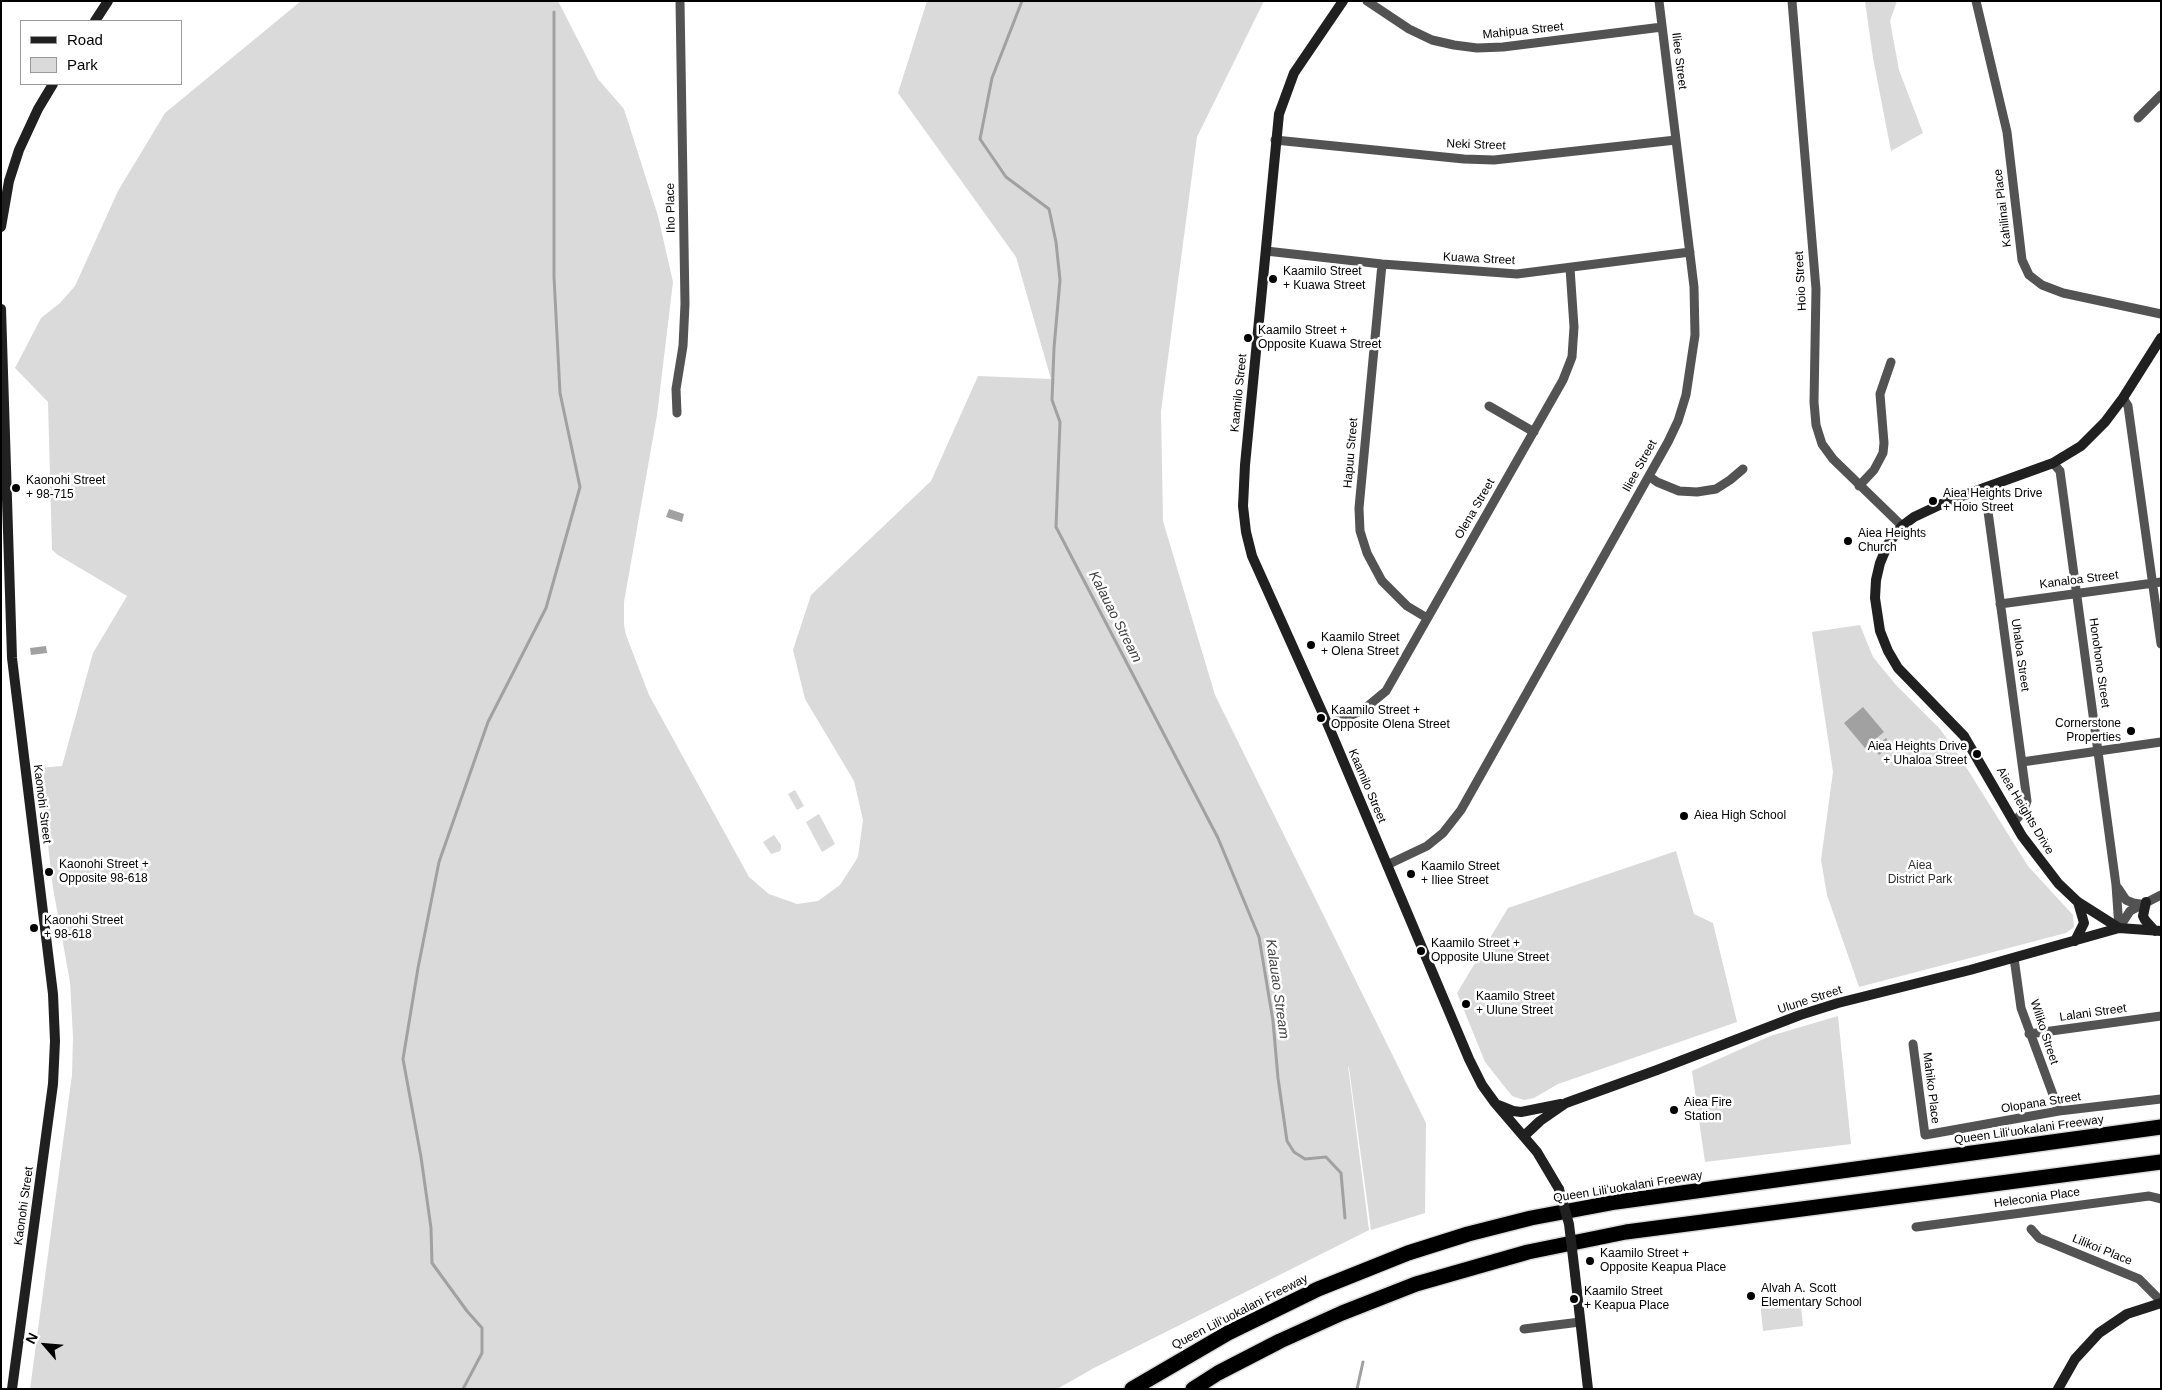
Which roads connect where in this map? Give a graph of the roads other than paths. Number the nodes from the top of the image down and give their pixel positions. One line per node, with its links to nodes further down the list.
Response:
1 (108, 1): 8 (street)
2 (680, 1): 26 (street, Iho Place)
3 (1343, 1): 13 (street, Kaamilo Street)
4 (1367, 1): 9 (street, Mahipua Street)
5 (1659, 1): 9 (street, Iliee Street)
6 (1792, 1): 31 (street, Hoio Street)
7 (1976, 1): 21 (street, Kahilinai Place)
8 (96, 20)
9 (1662, 28): 14 (street, Iliee Street)
10 (52, 85): 15 (street)
11 (2161, 95): 12 (street)
12 (2138, 118)
13 (1275, 140): 14 (street, Neki Street); 16 (street, Kaamilo Street)
14 (1676, 140): 17 (street, Iliee Street)
15 (1, 227)
16 (1266, 251): 18 (street, Kuawa Street); 39 (street, Kaamilo Street)
17 (1690, 252): 19 (street, Kuawa Street); 30 (street, Iliee Street)
18 (1382, 264): 19 (street, Kuawa Street); 37 (street, Hapuu Street)
19 (1570, 268): 27 (street, Olena Street)
20 (1, 309): 70 (street, Kaonohi Street)
21 (2161, 314)
22 (2161, 338): 24 (street, Aiea Heights Drive)
23 (1891, 362): 31 (street)
24 (2123, 398): 28 (street, Aiea Heights Drive); 34 (street)
25 (1489, 406): 27 (street)
26 (677, 413)
27 (1534, 432): 37 (street, Olena Street)
28 (2053, 463): 32 (street, Aiea Heights Drive); 35 (street, Honohono Street)
29 (1743, 469): 30 (street)
30 (1649, 476): 44 (street, Iliee Street)
31 (1859, 486): 33 (street, Hoio Street)
32 (1985, 489): 33 (street, Aiea Heights Drive); 36 (street, Uhaloa Street)
33 (1902, 526): 43 (street, Aiea Heights Drive)
34 (2157, 583): 35 (street, Kanaloa Street); 38 (street)
35 (2076, 593): 36 (street, Kanaloa Street); 41 (street, Honohono Street)
36 (2000, 604): 42 (street, Uhaloa Street)
37 (1427, 618): 39 (street, Olena Street)
38 (2161, 644)
39 (1328, 725): 44 (street, Kaamilo Street)
40 (2161, 742): 41 (street)
41 (2098, 751): 42 (street); 45 (street, Honohono Street)
42 (2022, 762): 43 (street, Uhaloa Street)
43 (2014, 822): 47 (street, Aiea Heights Drive)
44 (1386, 865): 57 (street, Kaamilo Street)
45 (2116, 886): 48 (street); 49 (street, Honohono Street)
46 (2161, 895): 48 (street)
47 (2078, 902): 49 (street, Aiea Heights Drive); 51 (street)
48 (2143, 903): 49 (street); 50 (street)
49 (2120, 928): 50 (street, Aiea Heights Drive); 51 (street, Ulune Street)
50 (2158, 931)
51 (2075, 941): 52 (street, Ulune Street)
52 (2014, 958): 54 (street, Wiliko Street); 58 (street, Ulune Street)
53 (2161, 1016): 54 (street, Lalani Street)
54 (2029, 1034): 59 (street, Wiliko Street)
55 (1913, 1044): 61 (street, Mahiko Place)
56 (2161, 1099): 59 (street, Olopana Street)
57 (1495, 1103): 58 (street); 62 (street, Kaamilo Street)
58 (1566, 1103): 62 (street, Ulune Street)
59 (2059, 1111): 61 (street, Olopana Street)
60 (2161, 1127): 71 (highway, Queen Liliʻuokalani Freeway)
61 (1925, 1135)
62 (1524, 1136): 68 (street, Kaamilo Street, bridge)
63 (2161, 1162): 72 (highway)
64 (2161, 1199): 65 (street, Heleconia Place)
65 (1916, 1227)
66 (2031, 1229): 67 (street, Lilikoi Place)
67 (2161, 1302): 74 (street)
68 (1580, 1322): 69 (street); 73 (street, Kaamilo Street)
69 (1524, 1329)
70 (12, 1389)
71 (1132, 1389)
72 (1193, 1389)
73 (1588, 1389)
74 (2058, 1389)

